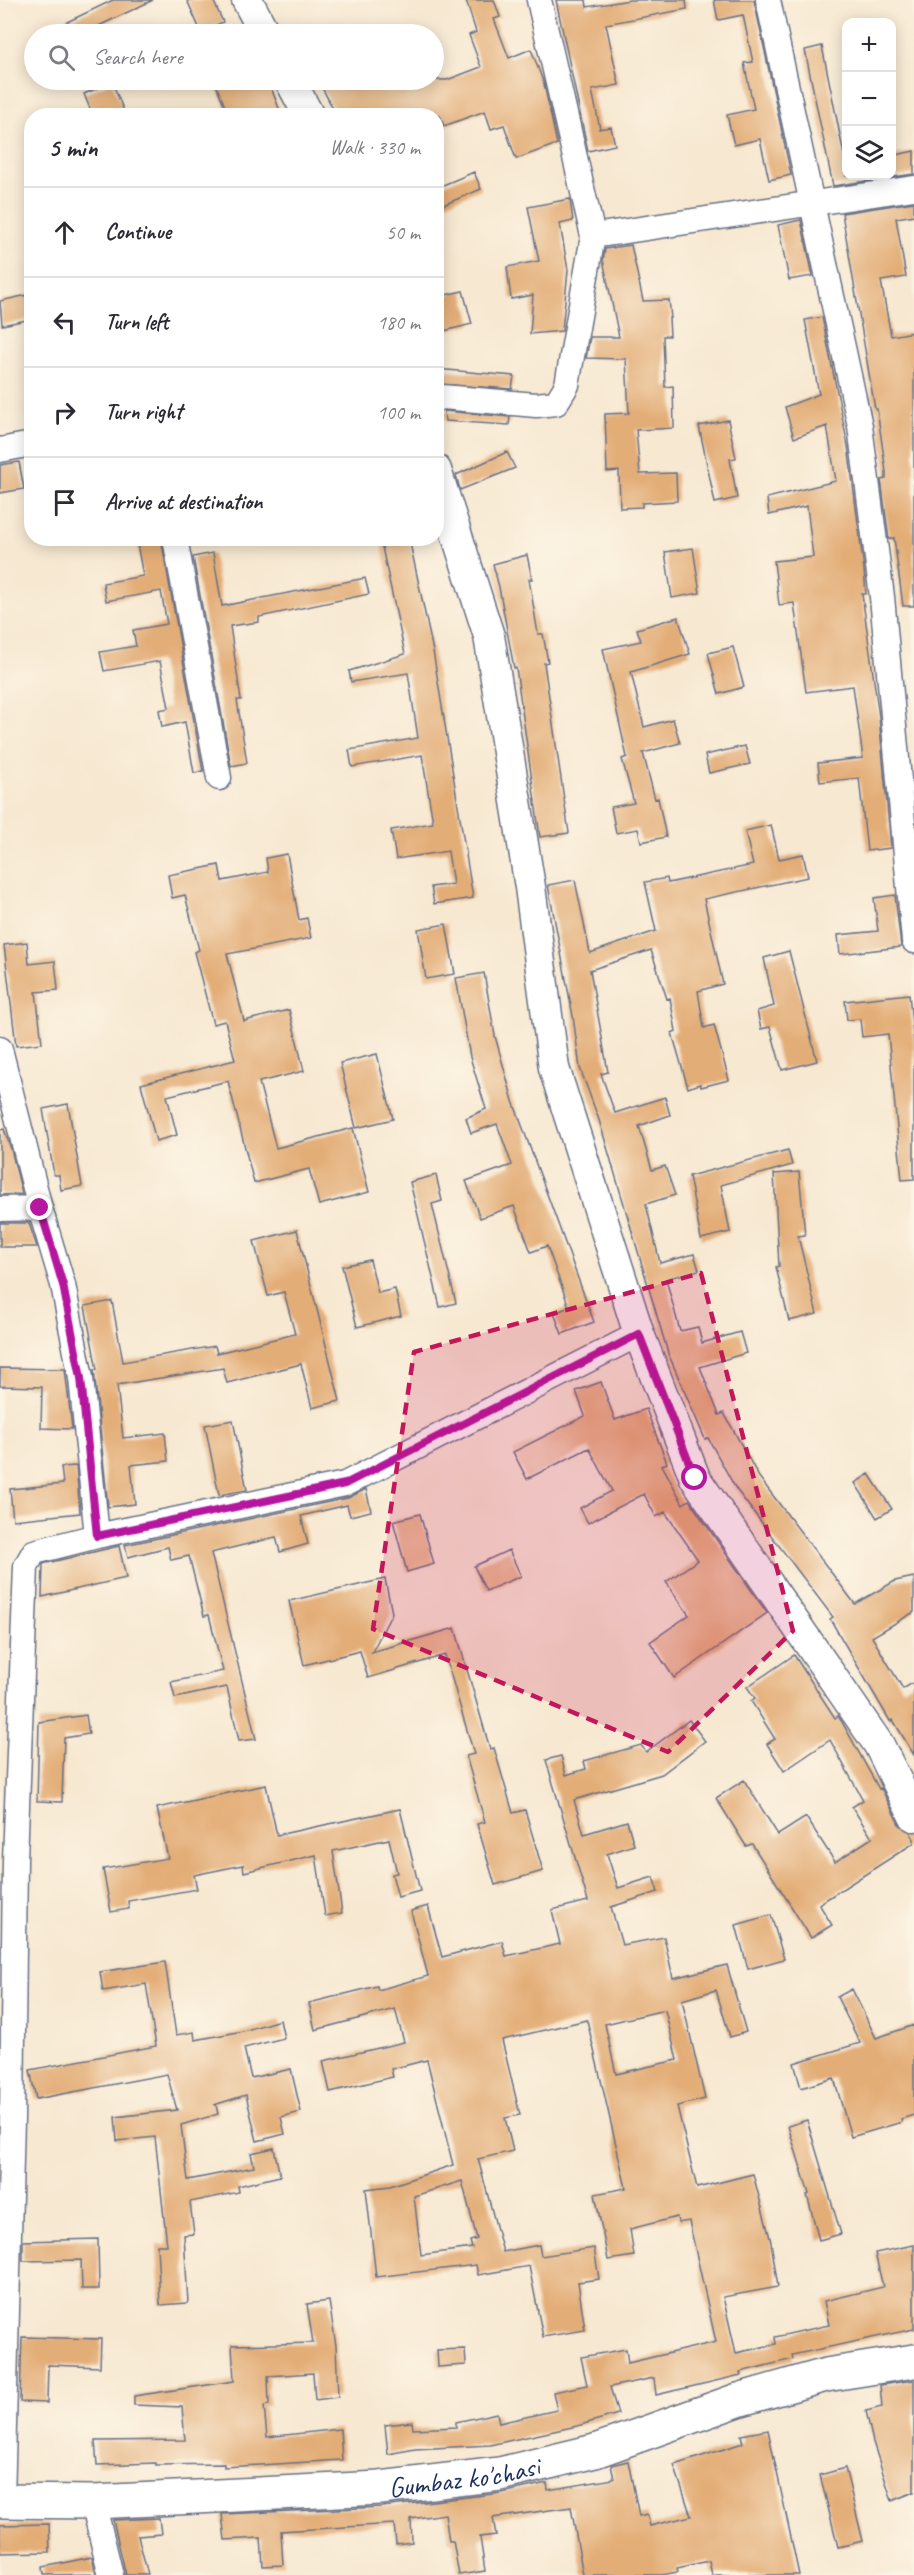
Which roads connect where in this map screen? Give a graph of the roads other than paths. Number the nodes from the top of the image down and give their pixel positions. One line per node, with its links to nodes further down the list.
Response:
1 (247, 0): 4 (street)
2 (539, 0): 9 (street)
3 (768, 0): 8 (street)
4 (260, 24)
5 (295, 90): 6 (street)
6 (305, 108)
7 (914, 188): 8 (street)
8 (813, 205): 9 (street); 16 (street)
9 (593, 236): 10 (street)
10 (444, 397)
11 (24, 446): 12 (street)
12 (0, 450)
13 (444, 495): 20 (street)
14 (176, 546): 15 (street)
15 (219, 778)
16 (914, 941)
17 (0, 1048): 18 (street)
18 (40, 1208): 19 (street); 21 (street)
19 (0, 1209)
20 (639, 1334): 21 (street); 23 (street)
21 (97, 1536): 22 (street)
22 (11, 1668): 25 (street)
23 (914, 1816)
24 (914, 2361): 26 (main road, Gumbaz ko'chasi)
25 (1, 2501): 26 (main road, Gumbaz ko'chasi)
26 (93, 2502): 27 (street)
27 (111, 2575)

